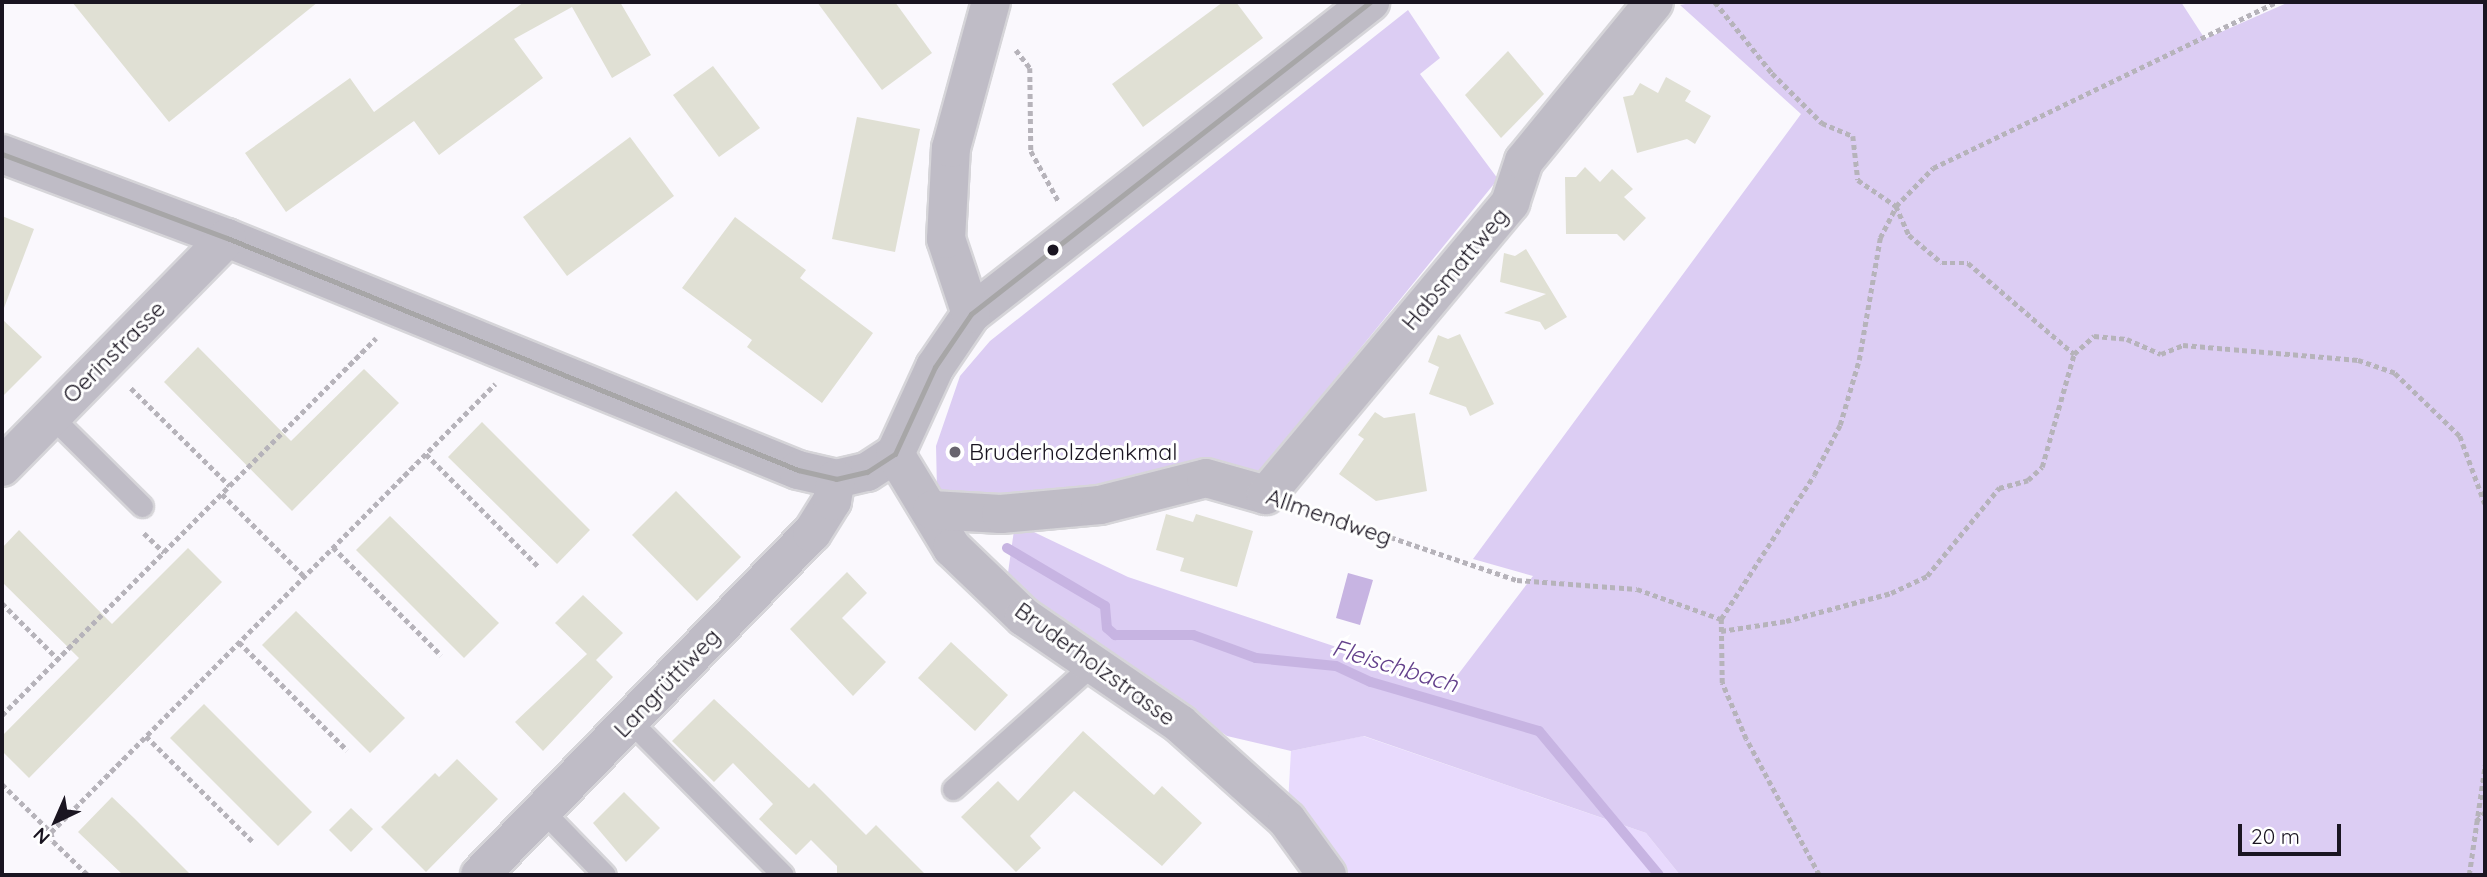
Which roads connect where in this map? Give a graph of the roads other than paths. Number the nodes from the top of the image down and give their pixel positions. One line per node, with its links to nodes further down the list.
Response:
1 (1370, 2): 6 (street)
2 (1654, 2): 11 (street, Habsmattweg)
3 (986, 5): 6 (street)
4 (2, 154): 5 (street)
5 (227, 238): 7 (street, Oerinstrasse); 10 (street)
6 (971, 314): 8 (street)
7 (51, 416): 9 (street, Oerinstrasse); 12 (lane)
8 (895, 454): 10 (street); 13 (street, Bruderholzstrasse)
9 (2, 467)
10 (836, 479): 15 (street, Langrüttiweg)
11 (1265, 495): 13 (street, Allmendweg)
12 (142, 506)
13 (932, 510): 14 (street, Bruderholzstrasse)
14 (1093, 664): 16 (lane); 21 (street, Bruderholzstrasse)
15 (630, 722): 17 (street, Langrüttiweg); 20 (lane)
16 (953, 789)
17 (543, 811): 18 (street, Langrüttiweg); 19 (lane)
18 (480, 875)
19 (605, 875)
20 (783, 875)
21 (1327, 875)

